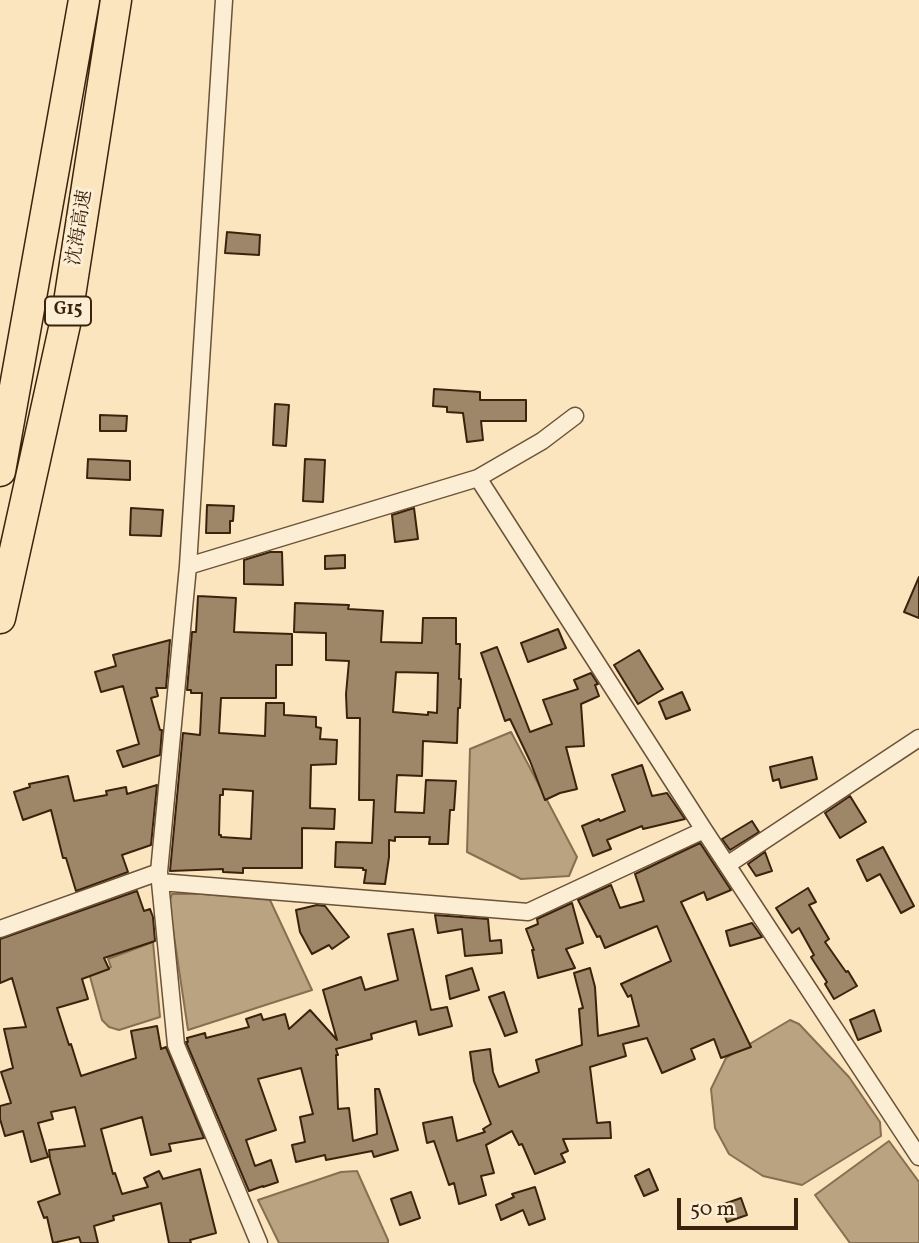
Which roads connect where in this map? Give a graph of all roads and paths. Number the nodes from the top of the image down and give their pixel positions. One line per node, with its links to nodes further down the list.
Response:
1 (84, 0): 5 (highway, 沈海高速 / G15)
2 (116, 0): 8 (highway, 沈海高速 / G15)
3 (224, 0): 7 (street)
4 (575, 416): 6 (street)
5 (0, 471)
6 (478, 478): 7 (street); 10 (street)
7 (188, 566): 12 (street)
8 (0, 618)
9 (919, 738): 11 (street)
10 (704, 830): 11 (street); 12 (street)
11 (727, 865): 14 (street)
12 (159, 877): 13 (street); 15 (street)
13 (0, 929)
14 (919, 1157)
15 (259, 1243)

